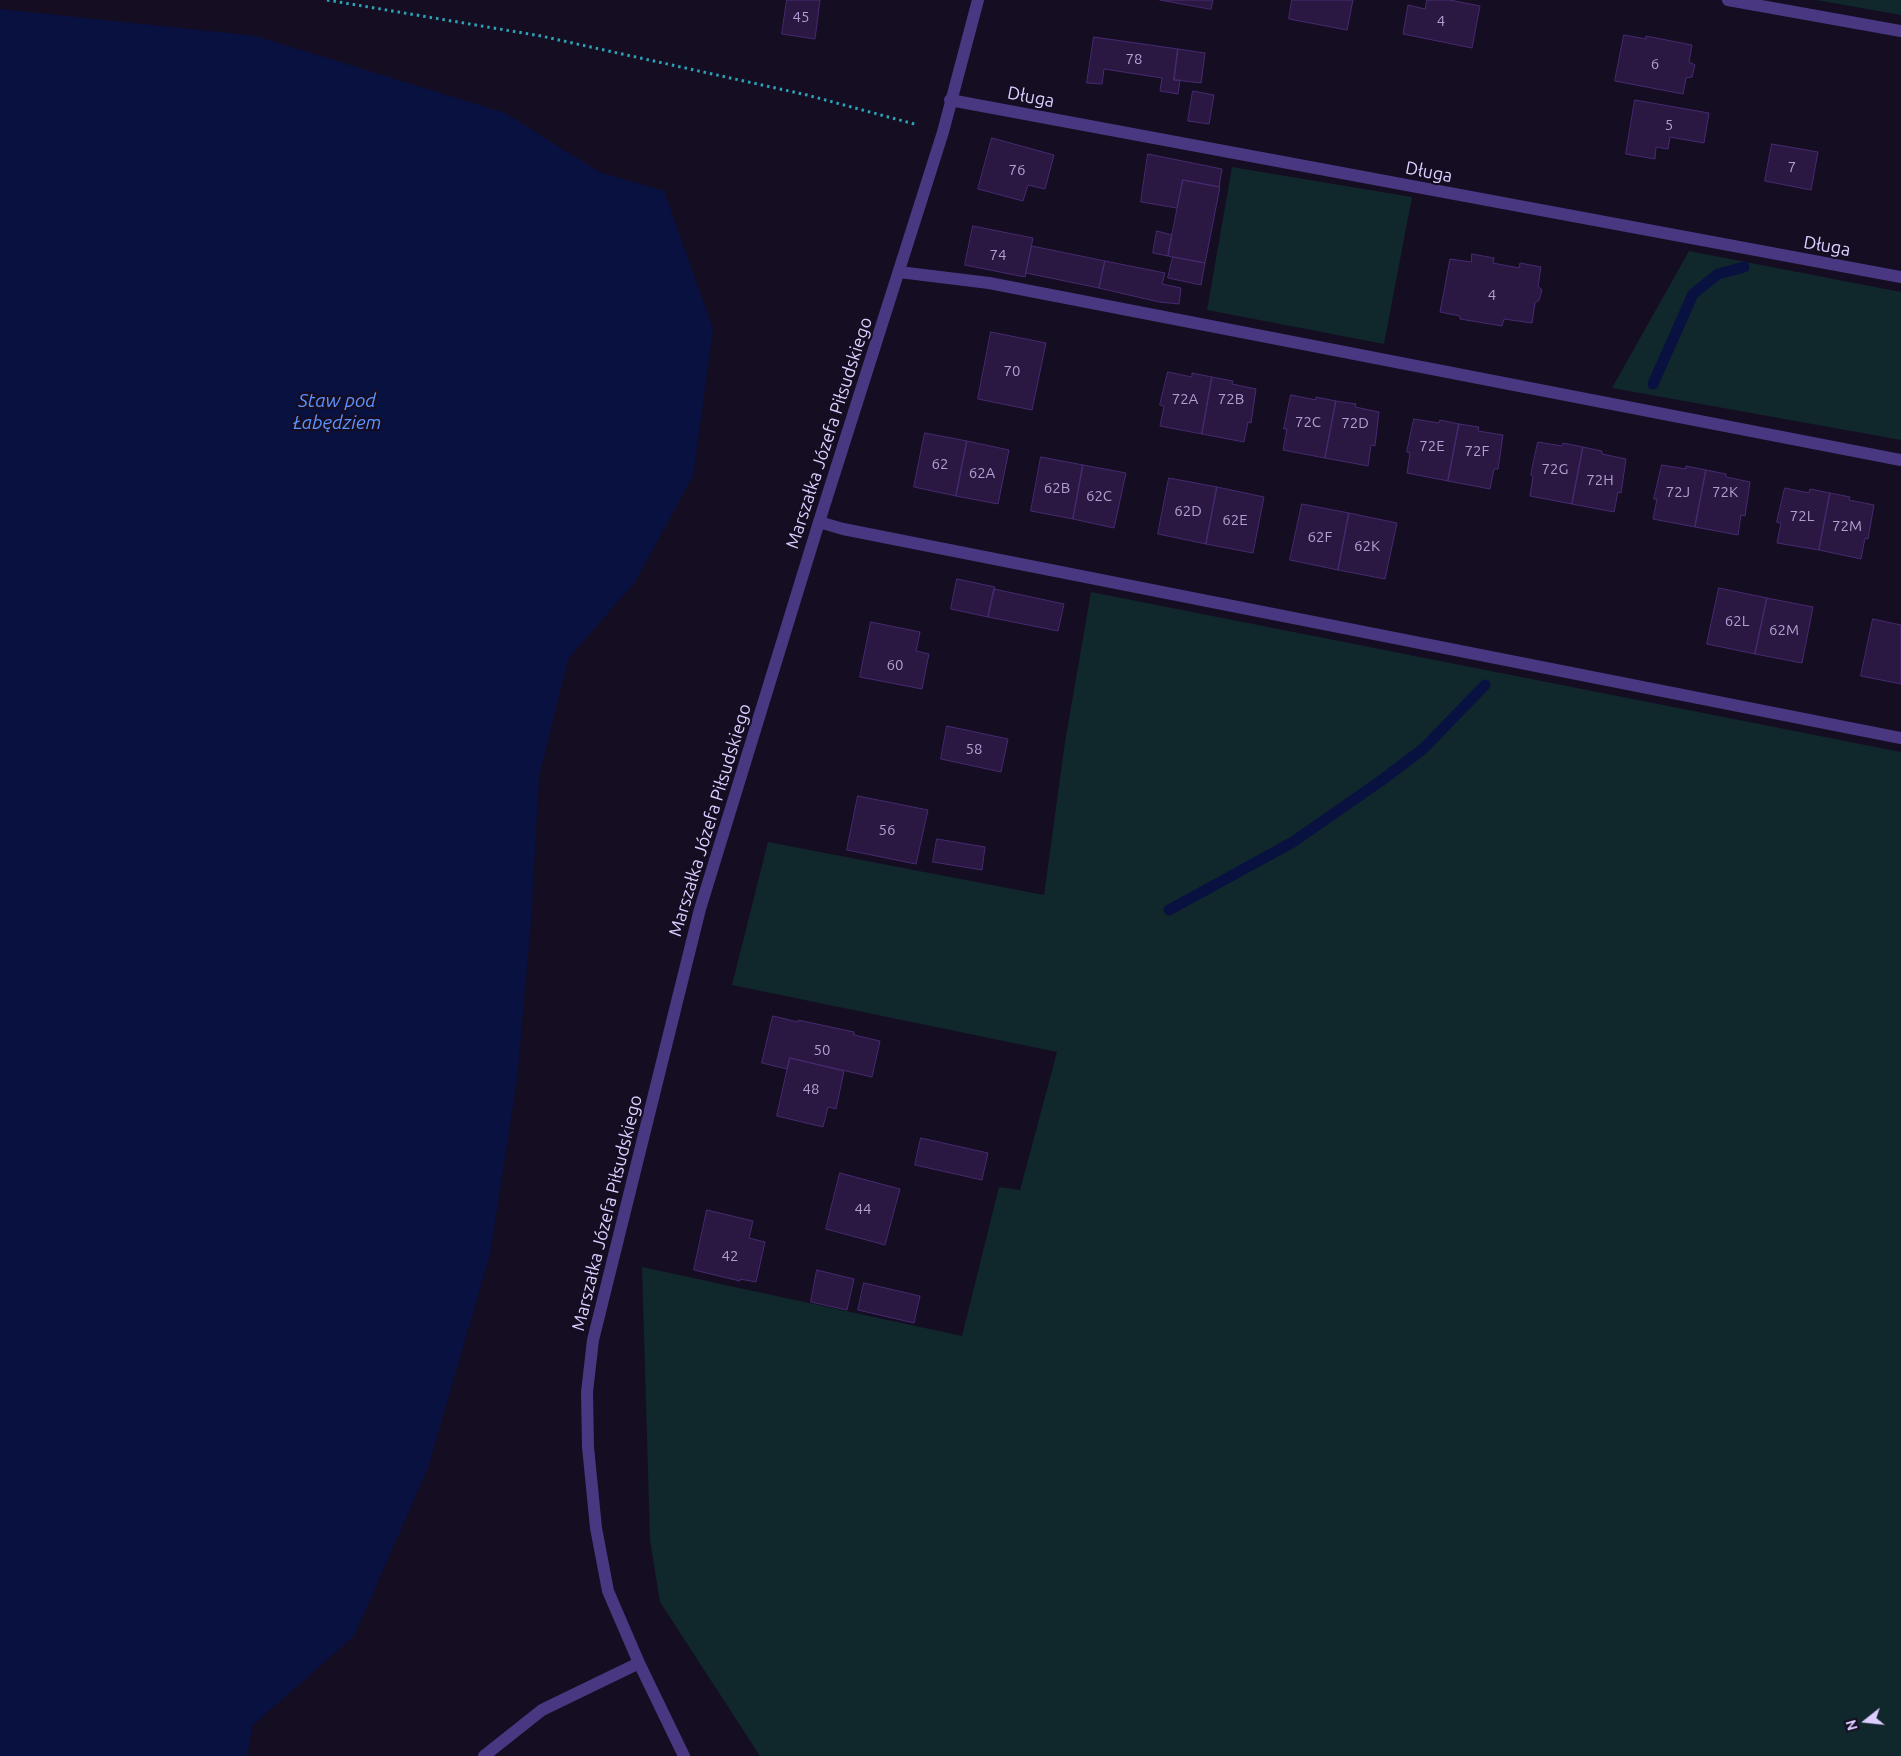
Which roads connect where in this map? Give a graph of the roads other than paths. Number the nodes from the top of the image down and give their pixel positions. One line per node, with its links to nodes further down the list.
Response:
1 (978, 0): 4 (street, Marszałka Józefa Piłsudskiego)
2 (1728, 0): 3 (street)
3 (1901, 31)
4 (950, 100): 5 (street, Marszałka Józefa Piłsudskiego); 6 (street, Długa)
5 (899, 272): 7 (street); 8 (street, Marszałka Józefa Piłsudskiego)
6 (1901, 277)
7 (1901, 460)
8 (819, 522): 9 (street); 10 (street, Marszałka Józefa Piłsudskiego)
9 (1901, 738)
10 (639, 1663): 11 (street); 12 (street, Marszałka Józefa Piłsudskiego)
11 (484, 1756)
12 (684, 1756)

